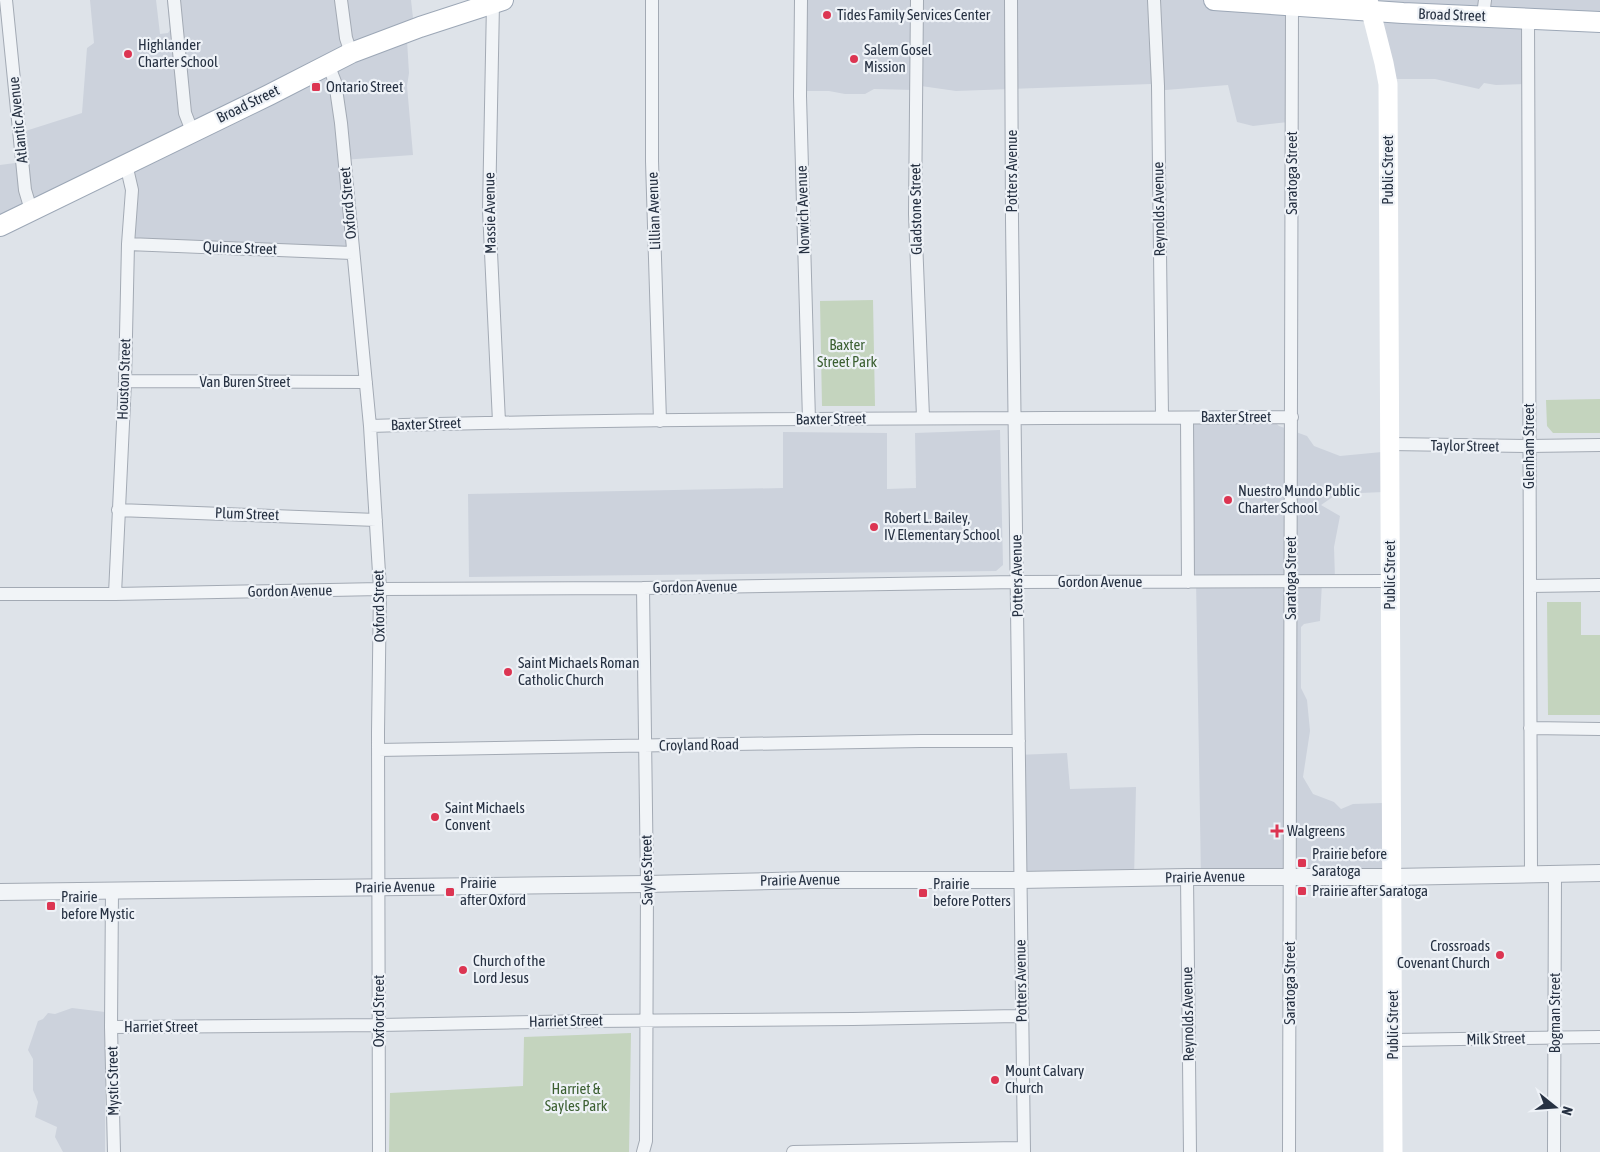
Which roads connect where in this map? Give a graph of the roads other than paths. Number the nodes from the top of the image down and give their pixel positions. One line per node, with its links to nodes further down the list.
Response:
1 (6, 0): 20 (street, Atlantic Avenue)
2 (174, 0): 18 (street)
3 (341, 0): 16 (street)
4 (652, 0): 32 (street, Lillian Avenue)
5 (801, 0): 31 (street, Norwich Avenue)
6 (917, 0): 26 (street, Gladstone Street)
7 (1011, 0): 29 (street, Potters Avenue)
8 (1154, 0): 27 (street, Reynolds Avenue)
9 (1214, 0): 11 (main road, Broad Street)
10 (498, 2): 16 (main road, Broad Street); 33 (street, Massie Avenue)
11 (1292, 5): 12 (main road, Broad Street); 28 (street, Saratoga Street)
12 (1370, 5): 13 (main road, Broad Street); 35 (main road, Public Street)
13 (1484, 8): 14 (main road, Broad Street)
14 (1528, 18): 15 (main road, Broad Street); 37 (street, Glenham Street)
15 (1600, 22)
16 (351, 53): 17 (main road, Broad Street)
17 (328, 64): 18 (main road, Broad Street); 23 (street, Oxford Street)
18 (192, 131): 19 (main road, Broad Street)
19 (126, 164): 20 (main road, Broad Street); 22 (street, Houston Street)
20 (31, 210): 21 (main road, Broad Street)
21 (0, 226)
22 (128, 244): 23 (street, Quince Street); 24 (street, Houston Street)
23 (352, 253): 25 (street, Oxford Street)
24 (125, 381): 25 (street, Van Buren Street); 38 (street, Houston Street)
25 (366, 382): 34 (street, Oxford Street)
26 (923, 417): 29 (street, Baxter Street); 31 (street, Baxter Street)
27 (1162, 417): 29 (street, Baxter Street); 30 (street, Baxter Street)
28 (1292, 417): 30 (street, Baxter Street); 40 (street, Saratoga Street)
29 (1015, 418): 42 (street, Potters Avenue)
30 (1186, 418): 43 (street)
31 (809, 420): 32 (street, Baxter Street)
32 (660, 421): 33 (street, Baxter Street)
33 (499, 422): 34 (street, Baxter Street)
34 (370, 426): 39 (street, Oxford Street)
35 (1390, 444): 37 (street, Taylor Street); 41 (main road, Public Street)
36 (1600, 445): 37 (street, Taylor Street)
37 (1530, 446): 45 (street, Glenham Street)
38 (118, 510): 39 (street, Plum Street); 49 (street, Houston Street)
39 (376, 520): 47 (street, Oxford Street)
40 (1291, 581): 41 (street, Gordon Avenue); 43 (street, Gordon Avenue); 59 (street, Saratoga Street)
41 (1390, 581): 60 (main road, Public Street)
42 (1018, 582): 43 (street, Gordon Avenue); 46 (street, Gordon Avenue); 52 (street, Potters Avenue)
43 (1188, 582)
44 (1600, 585): 45 (street)
45 (1530, 586): 50 (street, Glenham Street)
46 (643, 588): 47 (street, Gordon Avenue); 53 (street, Sayles Street)
47 (380, 590): 49 (street, Gordon Avenue); 54 (street, Oxford Street)
48 (0, 594): 49 (street, Gordon Avenue)
49 (115, 594)
50 (1530, 728): 51 (street); 56 (street, Glenham Street)
51 (1600, 729)
52 (1019, 741): 53 (street, Croyland Road); 61 (street, Potters Avenue)
53 (645, 746): 54 (street, Croyland Road); 62 (street, Sayles Street)
54 (378, 750): 63 (street, Oxford Street)
55 (1600, 873): 57 (street, Prairie Avenue)
56 (1530, 874): 57 (street, Prairie Avenue); 60 (street, Prairie Avenue)
57 (1555, 874): 70 (street, Bogman Street)
58 (1187, 877): 59 (street, Prairie Avenue); 61 (street, Prairie Avenue); 78 (street, Reynolds Avenue)
59 (1290, 877): 60 (street, Prairie Avenue); 79 (street, Saratoga Street)
60 (1392, 877): 72 (main road, Public Street)
61 (1020, 880): 62 (street, Prairie Avenue); 66 (street, Potters Avenue)
62 (648, 884): 63 (street, Prairie Avenue); 67 (street, Sayles Street)
63 (378, 887): 64 (street, Prairie Avenue); 68 (street, Oxford Street)
64 (112, 890): 65 (street, Prairie Avenue); 69 (street, Mystic Street)
65 (0, 892)
66 (1021, 1016): 67 (street, Harriet Street); 73 (street, Potters Avenue)
67 (646, 1020): 68 (street, Harriet Street); 76 (street, Sayles Street)
68 (380, 1025): 69 (street, Harriet Street); 75 (street, Oxford Street)
69 (111, 1027): 74 (street, Mystic Street)
70 (1555, 1038): 71 (street, Milk Street); 72 (street, Milk Street); 81 (street, Bogman Street)
71 (1600, 1038)
72 (1393, 1040): 80 (main road, Public Street)
73 (1024, 1150): 77 (street)
74 (114, 1152)
75 (379, 1152)
76 (643, 1152)
77 (793, 1152)
78 (1190, 1152)
79 (1289, 1152)
80 (1393, 1152)
81 (1554, 1152)

